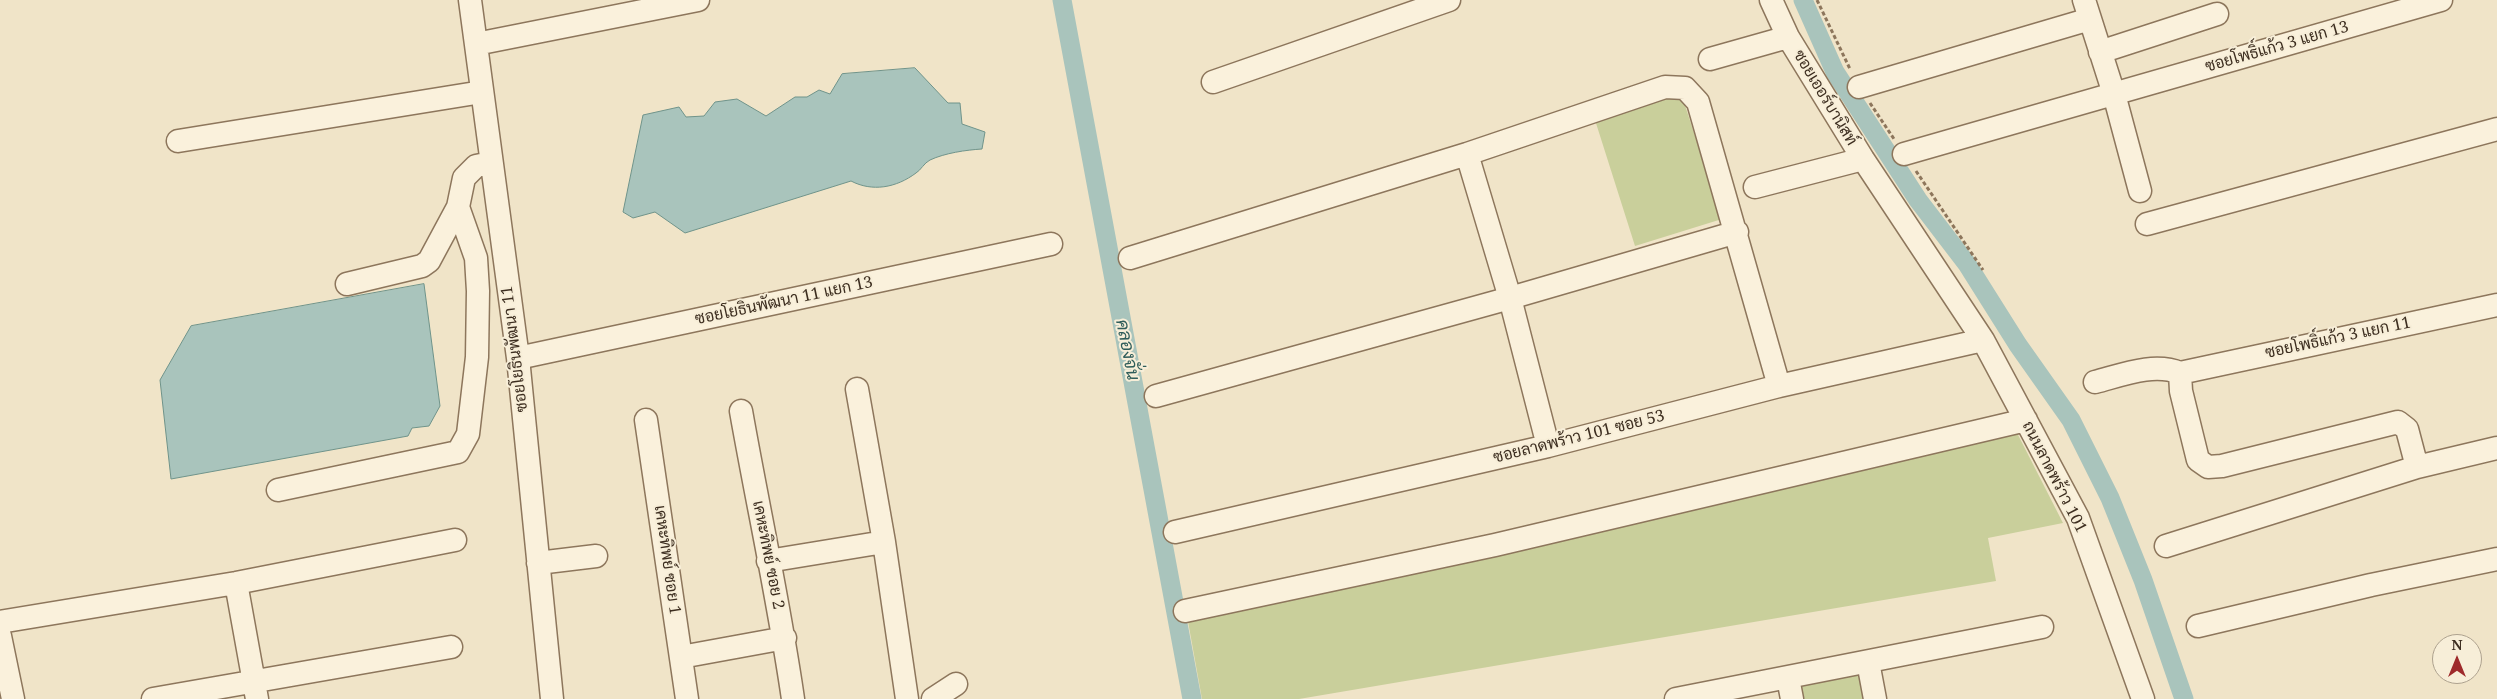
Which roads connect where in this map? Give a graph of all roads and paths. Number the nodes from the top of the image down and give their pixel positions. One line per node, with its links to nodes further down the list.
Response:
1 (470, 0): 9 (street, ซอยโยธินพัฒนา 11)
2 (698, 0): 9 (street)
3 (1449, 0): 12 (street)
4 (1771, 0): 8 (street, ซอยเออร์บานิสท์)
5 (2441, 0): 15 (street, ซอยโพธิ์แก้ว 3 แยก 13)
6 (2087, 10): 10 (street); 13 (street)
7 (2217, 14): 10 (street)
8 (1788, 37): 11 (street, ซอยเออร์บานิสท์); 20 (street, ซอยเออร์บานิสท์)
9 (476, 44): 14 (street, ซอยโยธินพัฒนา 11)
10 (2100, 52): 15 (street)
11 (1710, 59)
12 (1213, 82)
13 (1859, 87)
14 (482, 92): 17 (street); 21 (street, ซอยโยธินพัฒนา 11)
15 (2114, 94): 19 (street, ซอยโพธิ์แก้ว 3 แยก 13); 23 (street)
16 (2497, 129): 25 (street)
17 (178, 141)
18 (1467, 154): 26 (street); 28 (street); 31 (street)
19 (1904, 154)
20 (1862, 159): 22 (street, ซอยเออร์บานิสท์); 29 (street, ซอยเออร์บานิสท์)
21 (491, 162): 24 (street); 34 (street, ซอยโยธินพัฒนา 11)
22 (1755, 187)
23 (2140, 191)
24 (458, 207): 30 (street); 46 (street)
25 (2148, 224)
26 (1737, 232): 31 (street); 37 (street)
27 (1051, 244): 34 (street, ซอยโยธินพัฒนา 11 แยก 13)
28 (1130, 258)
29 (1936, 269): 33 (street, ถนนลาดพร้าว 101)
30 (348, 284)
31 (1510, 298): 39 (street); 43 (street)
32 (2497, 305): 35 (street, ซอยโพธิ์แก้ว 3 แยก 11)
33 (1983, 340): 37 (street, ซอยลาดพร้าว 101 ซอย 53); 42 (street, ถนนลาดพร้าว 101)
34 (518, 358): 54 (street, ซอยโยธินพัฒนา 11)
35 (2180, 373): 36 (street); 45 (street)
36 (2096, 382)
37 (1779, 386): 43 (street, ซอยลาดพร้าว 101 ซอย 53)
38 (857, 390): 49 (street)
39 (1156, 396)
40 (741, 410): 53 (street, เคหะทิพย์ ซอย 2)
41 (646, 420): 63 (street, เคหะทิพย์ ซอย 1)
42 (2026, 420): 56 (street); 77 (street, ถนนลาดพร้าว 101)
43 (1548, 446): 47 (street, ซอยลาดพร้าว 101 ซอย 53)
44 (2497, 448): 45 (street)
45 (2417, 467): 50 (street)
46 (278, 490)
47 (1176, 532)
48 (455, 540): 55 (street)
49 (884, 542): 53 (street); 73 (street)
50 (2166, 546)
51 (596, 556): 54 (street)
52 (2497, 559): 58 (street)
53 (768, 561): 61 (street, เคหะทิพย์ ซอย 2)
54 (538, 563): 70 (street, ซอยโยธินพัฒนา 11)
55 (236, 583): 57 (street); 67 (street)
56 (1186, 611)
57 (0, 622)
58 (2198, 626)
59 (2042, 627): 64 (street)
60 (0, 636): 68 (street)
61 (784, 638): 63 (street); 72 (street, เคหะทิพย์ ซอย 2)
62 (451, 647): 67 (street)
63 (681, 657): 71 (street, เคหะทิพย์ ซอย 1)
64 (1868, 662): 66 (street); 76 (street)
65 (956, 684): 74 (street)
66 (1790, 689): 75 (street)
67 (256, 690): 69 (street)
68 (13, 699)
69 (153, 699)
70 (552, 699)
71 (687, 699)
72 (793, 699)
73 (906, 699)
74 (933, 699)
75 (1676, 699)
76 (1875, 699)
77 (2143, 699)

